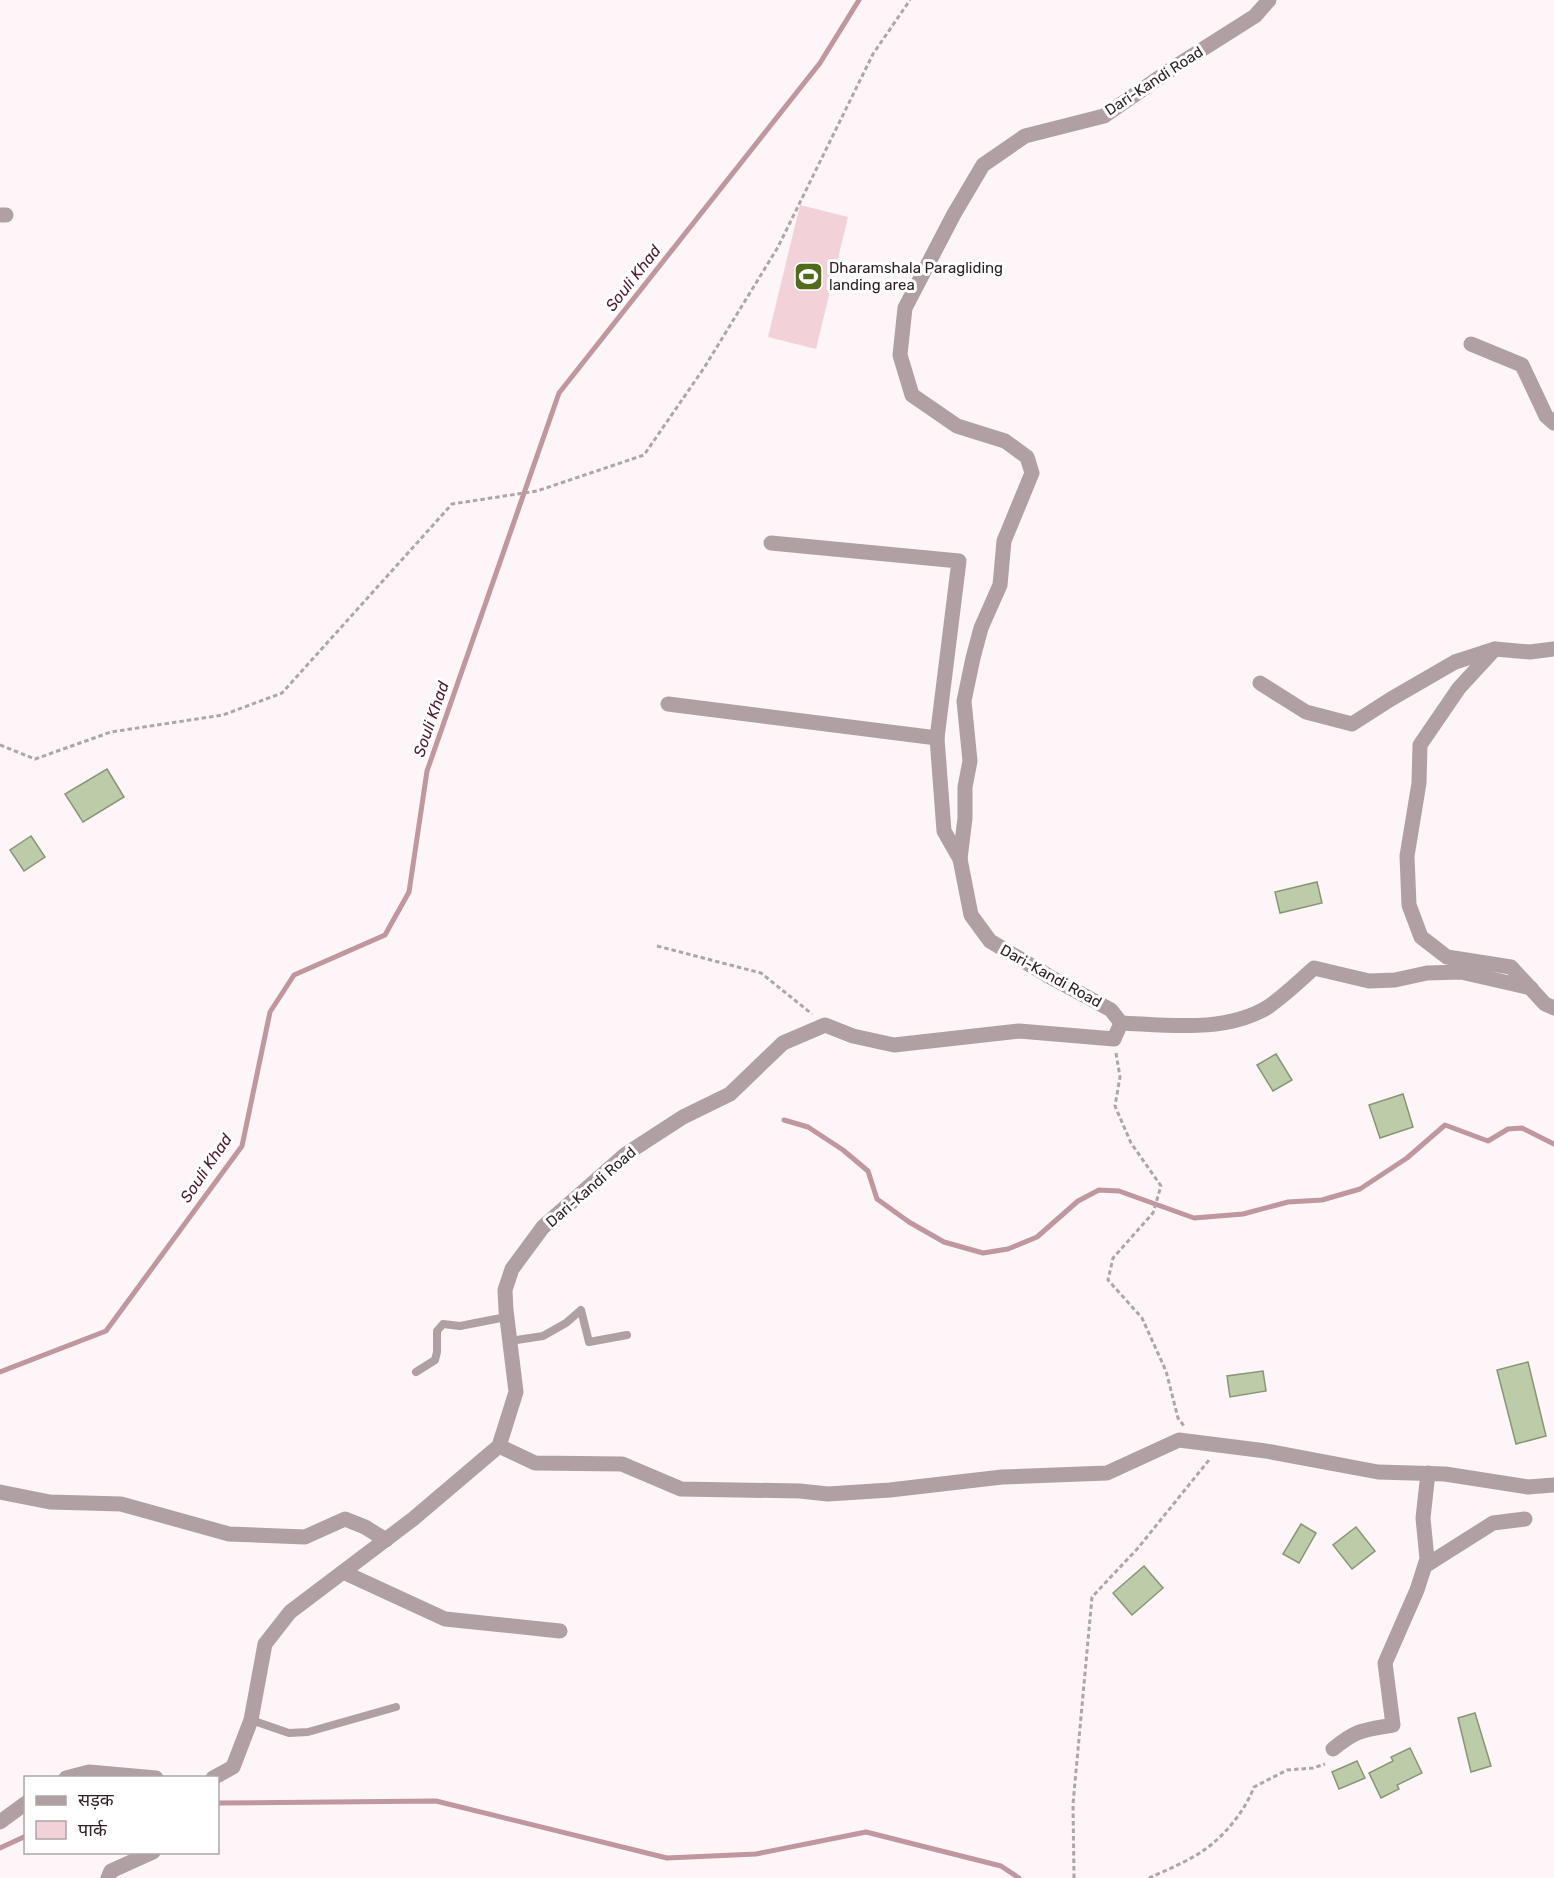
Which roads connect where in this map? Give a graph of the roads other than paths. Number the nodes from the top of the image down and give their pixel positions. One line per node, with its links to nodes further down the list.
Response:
1 (1269, 0): 10 (street, Dari-Kandi Road)
2 (1471, 344): 3 (street)
3 (1554, 423)
4 (771, 543): 9 (street)
5 (1495, 649): 6 (street); 7 (street); 11 (street)
6 (1554, 649)
7 (1260, 683)
8 (668, 704): 9 (street)
9 (937, 738): 10 (street)
10 (960, 859): 13 (street, Dari-Kandi Road)
11 (1531, 988): 12 (street); 13 (street)
12 (1554, 1008)
13 (1121, 1023): 14 (street, Dari-Kandi Road)
14 (507, 1317): 16 (street, Dari-Kandi Road); 17 (lane)
15 (627, 1335): 16 (lane)
16 (510, 1341): 18 (street, Dari-Kandi Road)
17 (416, 1371)
18 (499, 1446): 19 (street); 23 (street)
19 (1428, 1473): 20 (street); 24 (street)
20 (1554, 1485)
21 (0, 1492): 23 (street)
22 (1525, 1519): 24 (street)
23 (386, 1540): 25 (street)
24 (1425, 1566): 29 (street)
25 (343, 1572): 26 (street); 28 (street)
26 (560, 1631)
27 (396, 1707): 28 (lane)
28 (251, 1720): 32 (street)
29 (1333, 1749)
30 (74, 1776): 31 (street)
31 (134, 1776)
32 (217, 1776)
33 (24, 1804): 34 (street)
34 (0, 1822)
35 (149, 1854): 36 (street)
36 (108, 1878)

